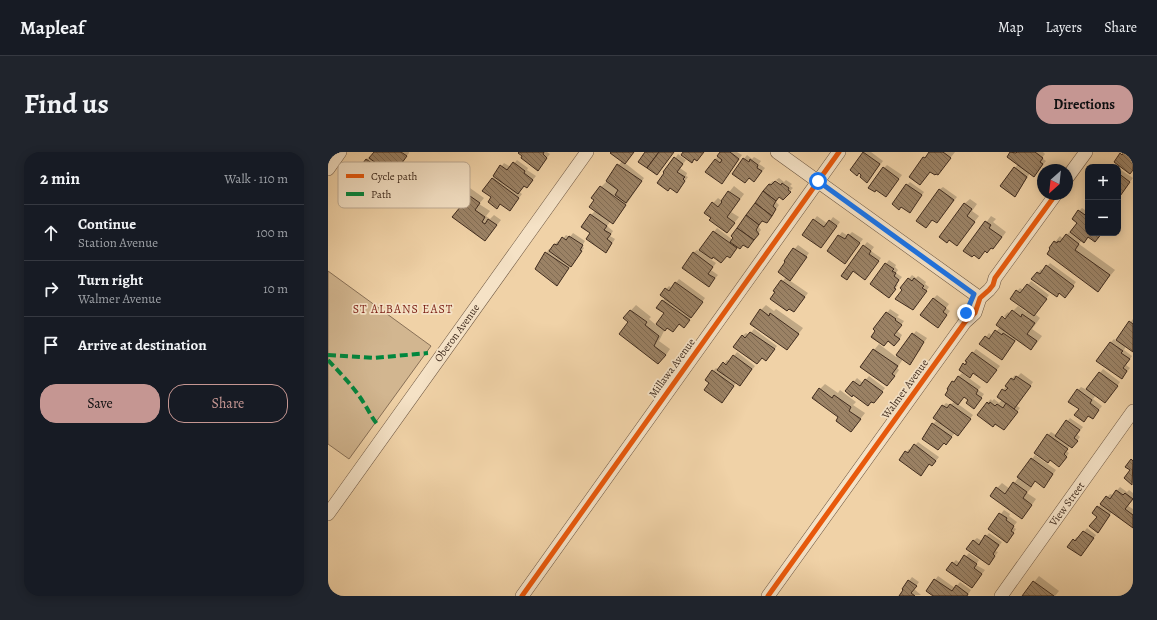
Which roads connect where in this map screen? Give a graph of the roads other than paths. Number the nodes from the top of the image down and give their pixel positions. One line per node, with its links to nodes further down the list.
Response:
1 (340, 152): 6 (street)
2 (587, 152): 12 (street, Oberon Avenue)
3 (777, 152): 8 (street)
4 (839, 152): 8 (street, Millawa Avenue)
5 (1086, 152): 7 (street)
6 (328, 169)
7 (1073, 170)
8 (818, 181): 10 (street); 13 (street, Millawa Avenue)
9 (1052, 200): 10 (street, Walmer Avenue)
10 (977, 296): 14 (street, Walmer Avenue)
11 (1133, 411): 15 (street, View Street)
12 (328, 514)
13 (522, 596)
14 (768, 596)
15 (1001, 596)

